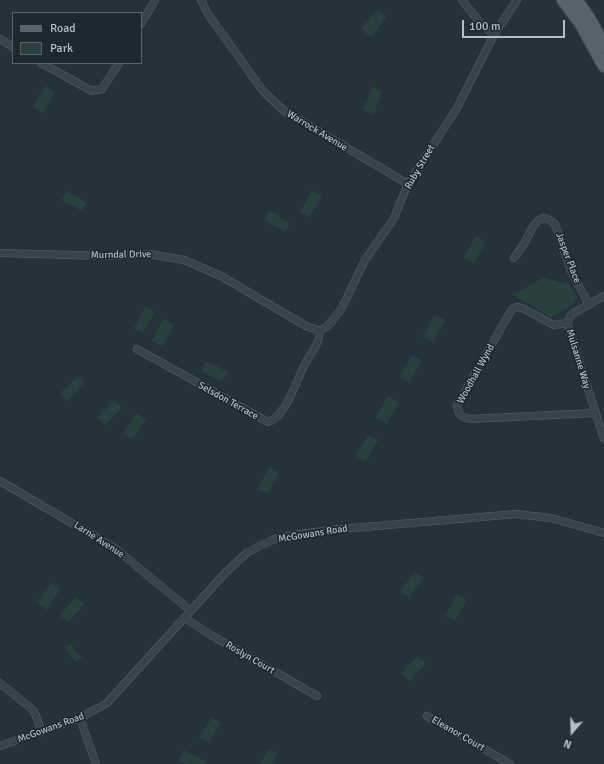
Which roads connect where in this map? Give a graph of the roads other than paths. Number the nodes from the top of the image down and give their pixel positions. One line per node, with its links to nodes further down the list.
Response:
1 (155, 0): 8 (street)
2 (209, 0): 7 (street)
3 (462, 0): 9 (street)
4 (517, 0): 9 (street, Ruby Street)
5 (563, 0): 15 (main road)
6 (576, 0): 12 (main road)
7 (203, 3): 16 (street, Warrock Avenue)
8 (142, 22)
9 (494, 35): 16 (street, Ruby Street)
10 (0, 39): 11 (street)
11 (12, 46)
12 (604, 46)
13 (43, 64): 14 (street)
14 (117, 64)
15 (604, 66)
16 (408, 184): 22 (street, Ruby Street)
17 (0, 253): 22 (street, Murndal Drive)
18 (514, 258): 20 (street, Jasper Place)
19 (604, 296): 20 (street, Mulsanne Way)
20 (589, 305): 21 (street, Mulsanne Way)
21 (567, 323): 24 (street, Mulsanne Way); 24 (street, Woodhall Wynd)
22 (320, 331): 23 (street, Selsdon Terrace)
23 (137, 350)
24 (595, 413): 25 (street, Mulsanne Way)
25 (604, 439)
26 (0, 481): 28 (street, Larne Avenue)
27 (604, 533): 28 (street, McGowans Road)
28 (191, 611): 29 (street, McGowans Road)
29 (185, 618): 31 (street, Roslyn Court); 33 (street, McGowans Road)
30 (0, 683): 34 (street)
31 (317, 696)
32 (427, 716): 37 (street, Eleanor Court)
33 (80, 718): 34 (street, McGowans Road); 36 (street)
34 (42, 732): 35 (street, McGowans Road)
35 (0, 746)
36 (96, 764)
37 (510, 764)

